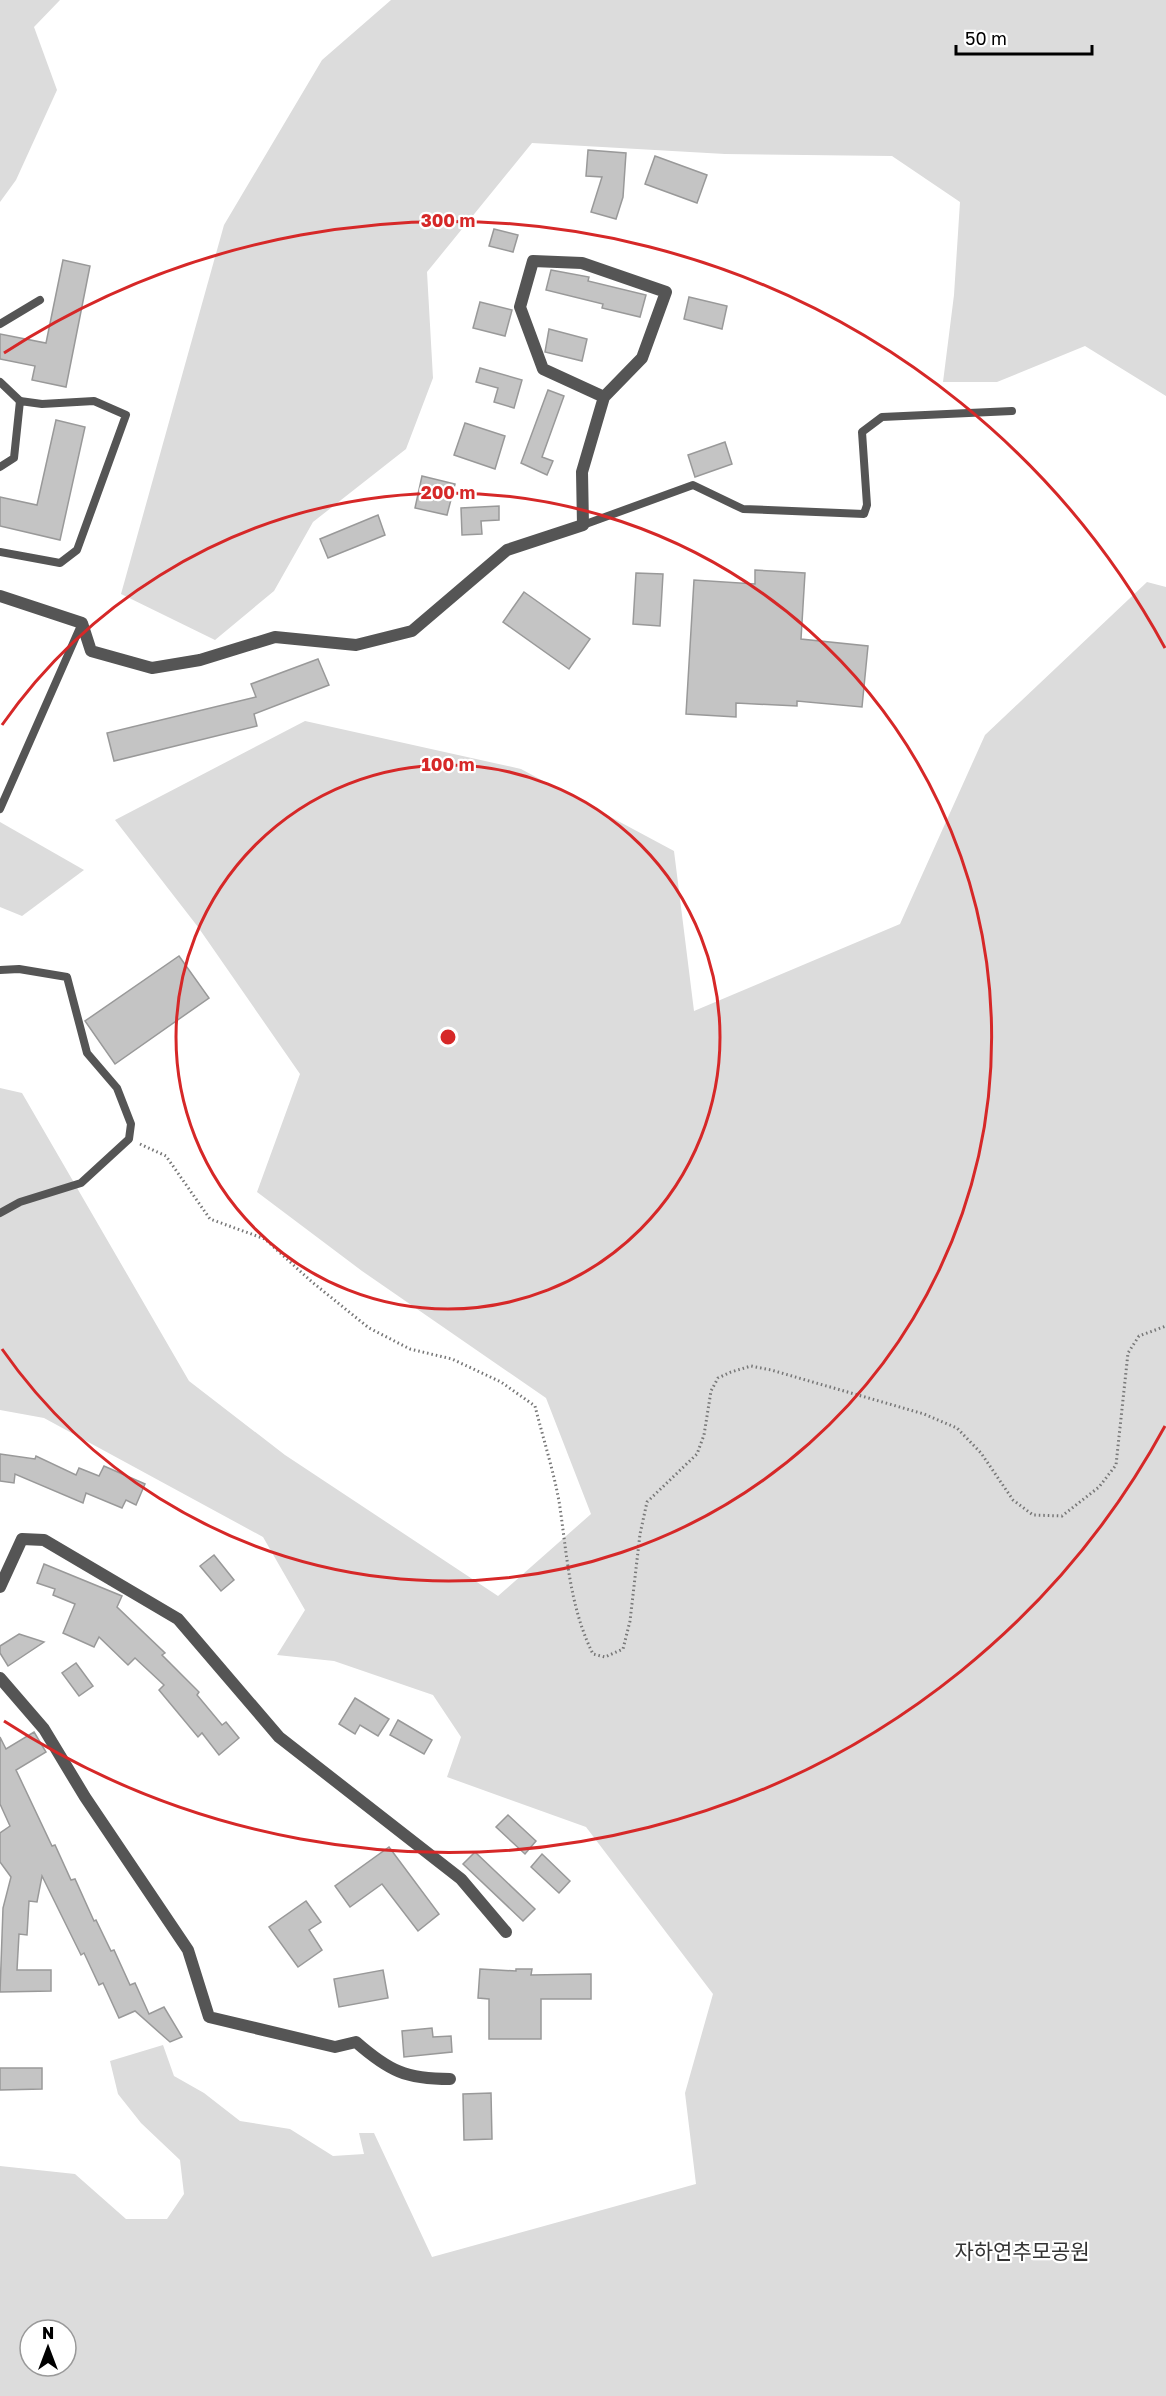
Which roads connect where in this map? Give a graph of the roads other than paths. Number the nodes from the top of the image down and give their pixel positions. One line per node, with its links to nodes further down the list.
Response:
1 (40, 300): 2 (lane)
2 (0, 324)
3 (0, 382): 5 (lane)
4 (604, 397): 4 (street); 8 (street)
5 (20, 400): 7 (lane); 9 (lane)
6 (1012, 411): 8 (lane)
7 (0, 467)
8 (583, 525): 11 (street)
9 (0, 552)
10 (0, 597): 11 (street)
11 (82, 623): 12 (lane)
12 (0, 810)
13 (0, 970): 14 (lane)
14 (0, 1213)
15 (0, 1587): 17 (street)
16 (0, 1678): 18 (street)
17 (506, 1932)
18 (450, 2079)

